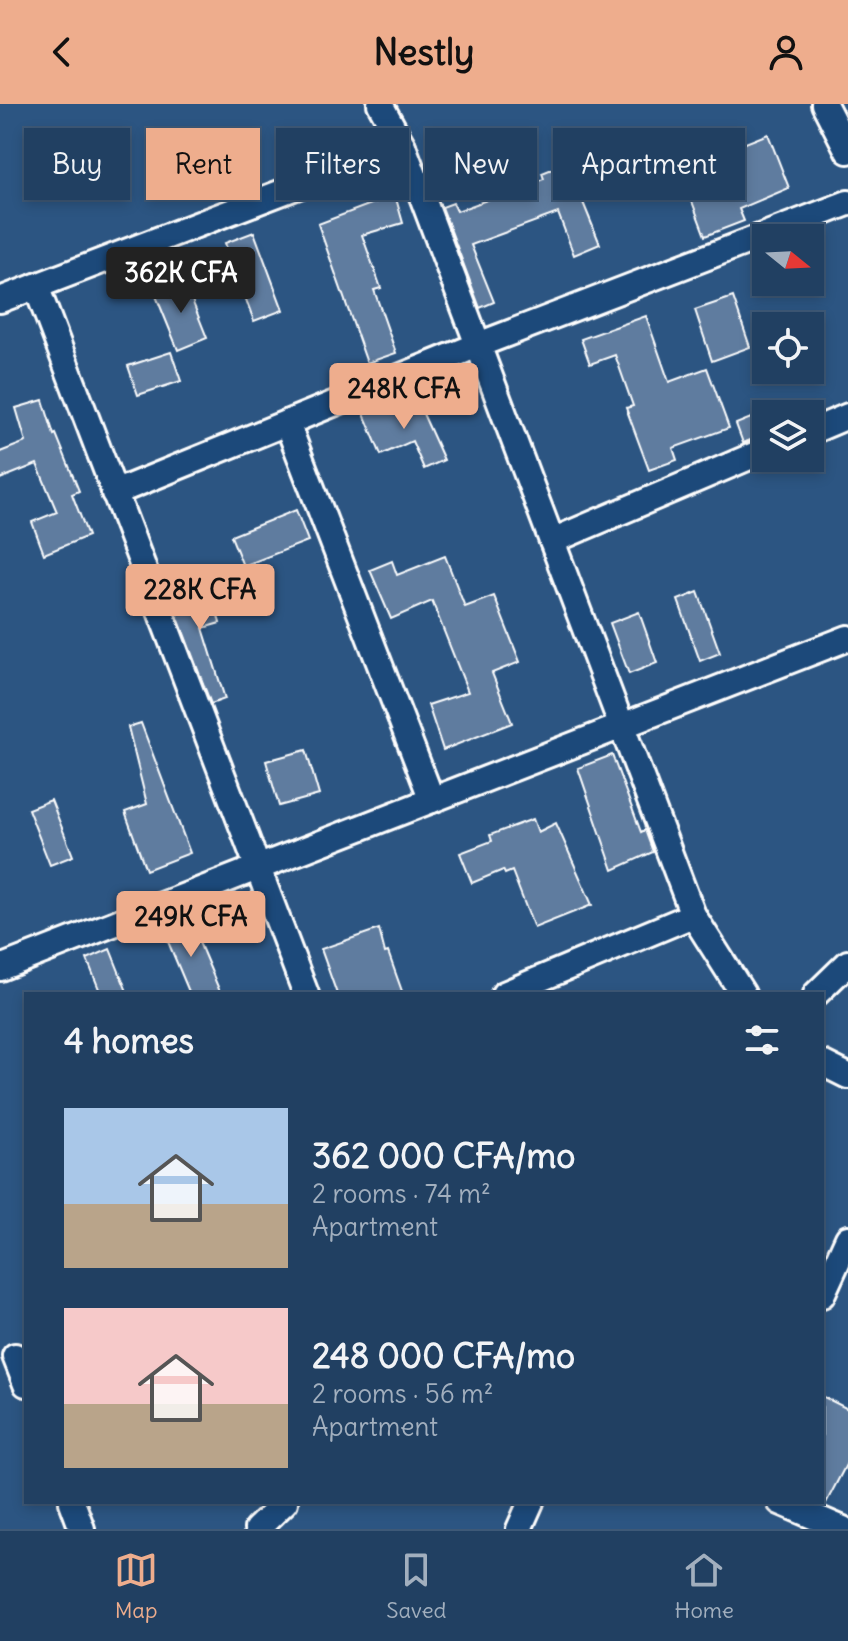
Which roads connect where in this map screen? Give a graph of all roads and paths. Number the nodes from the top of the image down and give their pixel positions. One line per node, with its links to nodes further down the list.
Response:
1 (380, 104): 3 (street)
2 (824, 104): 4 (street)
3 (393, 128)
4 (848, 151)
5 (409, 162): 10 (street)
6 (276, 194): 8 (street)
7 (848, 203): 10 (street)
8 (36, 286): 9 (street); 15 (street)
9 (0, 300)
10 (478, 345): 12 (street); 16 (street)
11 (848, 416): 13 (street)
12 (287, 423): 15 (street); 19 (street)
13 (824, 426)
14 (752, 456): 16 (street)
15 (114, 493): 20 (street)
16 (552, 541): 18 (street)
17 (848, 638): 18 (street)
18 (622, 726): 19 (street); 21 (street)
19 (432, 800): 20 (street)
20 (258, 868): 23 (street); 24 (street)
21 (693, 915): 25 (street); 26 (street)
22 (848, 963): 27 (street)
23 (0, 968)
24 (305, 992)
25 (509, 992)
26 (742, 992)
27 (818, 992)
28 (824, 1064): 29 (street)
29 (848, 1076)
30 (848, 1238): 31 (street)
31 (824, 1291)
32 (14, 1357): 33 (street)
33 (24, 1380)
34 (73, 1504): 38 (street)
35 (283, 1504): 39 (street)
36 (530, 1504): 40 (street)
37 (785, 1504): 41 (street)
38 (82, 1529)
39 (257, 1529)
40 (519, 1529)
41 (843, 1529)

